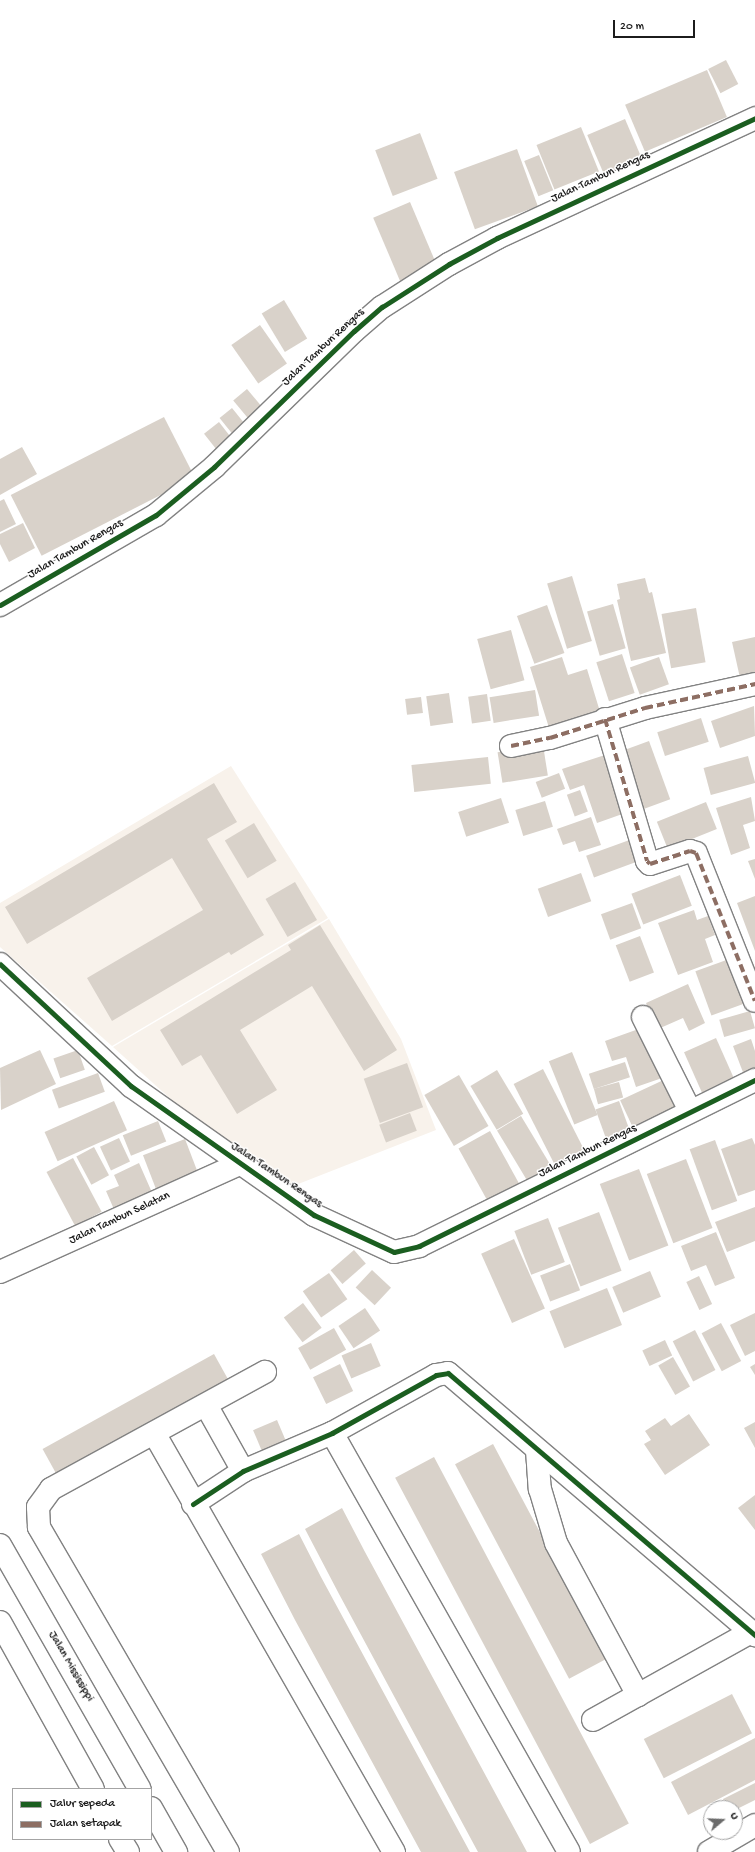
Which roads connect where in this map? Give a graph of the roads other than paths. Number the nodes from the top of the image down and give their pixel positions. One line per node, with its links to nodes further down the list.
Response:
1 (755, 118): 2 (street, Jalan Tambun Rengas)
2 (0, 606)
3 (755, 684): 4 (street)
4 (605, 719): 5 (street); 7 (street)
5 (511, 746)
6 (4, 974): 11 (street, Jalan Tambun Rengas)
7 (755, 1001)
8 (643, 1017): 10 (street)
9 (755, 1080): 10 (street, Jalan Tambun Rengas)
10 (690, 1111): 11 (street, Jalan Tambun Rengas)
11 (239, 1164): 12 (street, Jalan Tambun Selatan)
12 (0, 1272)
13 (265, 1372): 14 (street)
14 (206, 1405): 15 (street); 18 (street)
15 (154, 1433): 19 (street); 32 (street)
16 (332, 1433): 17 (street); 18 (street); 34 (street)
17 (537, 1450): 22 (street); 23 (street)
18 (243, 1472): 19 (street)
19 (193, 1504): 33 (street)
20 (0, 1545): 26 (street, Jalan Mississippi)
21 (0, 1622): 25 (street)
22 (753, 1634): 23 (street)
23 (638, 1695): 24 (street)
24 (593, 1720)
25 (92, 1788)
26 (139, 1788)
27 (152, 1810): 31 (street)
28 (755, 1825): 35 (street)
29 (121, 1840): 30 (street)
30 (128, 1852)
31 (176, 1852)
32 (228, 1852)
33 (394, 1852)
34 (569, 1852)
35 (709, 1852)

